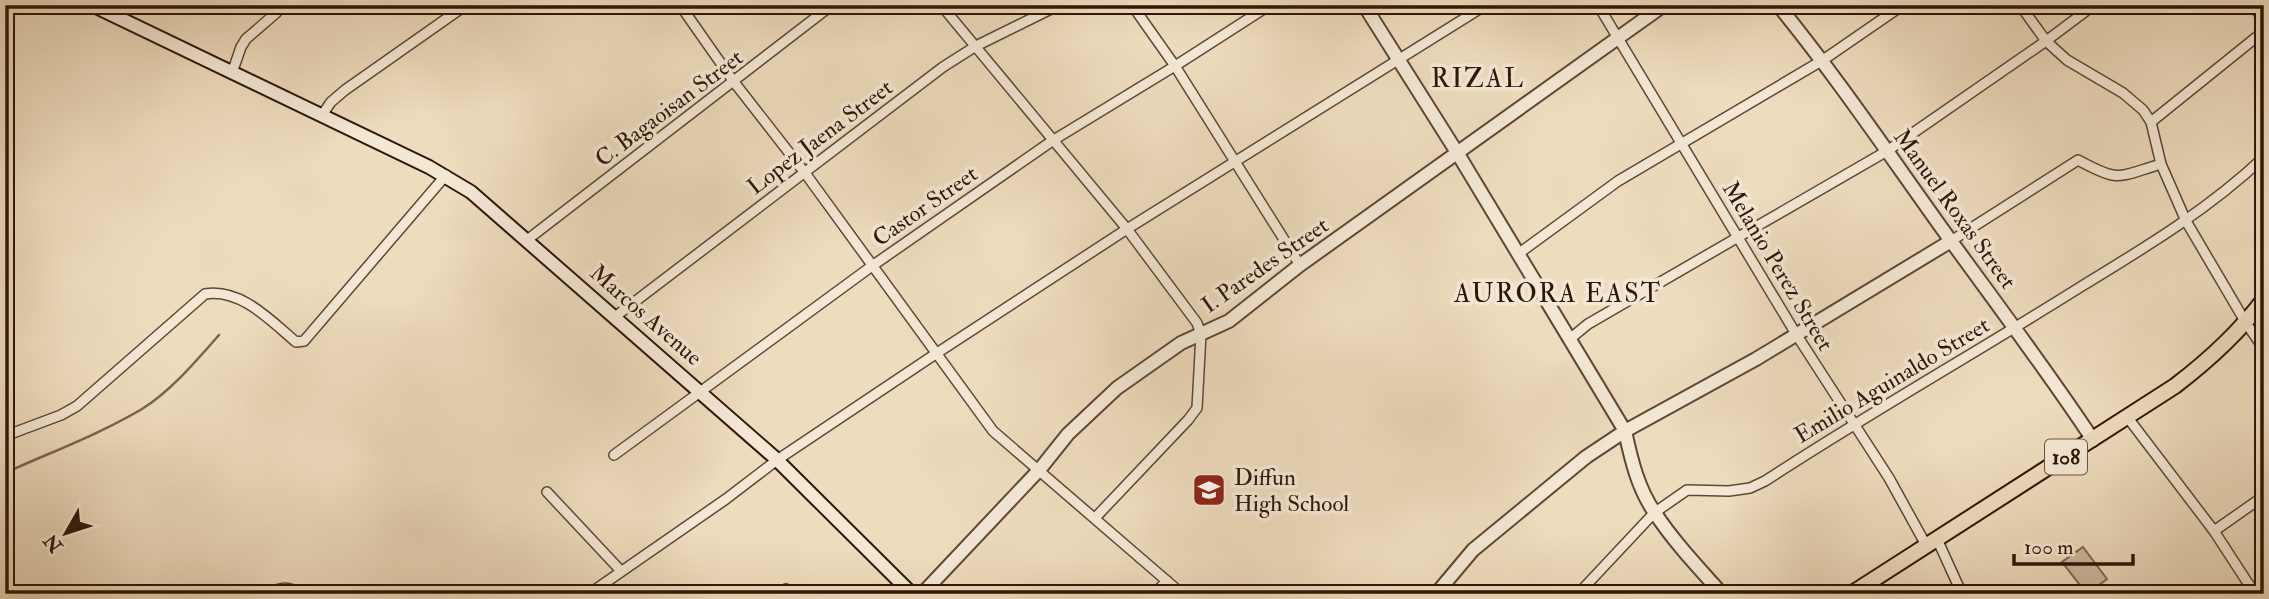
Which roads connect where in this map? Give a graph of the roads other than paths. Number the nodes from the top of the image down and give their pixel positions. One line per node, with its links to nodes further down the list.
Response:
1 (92, 5): 27 (street, Marcos Avenue)
2 (276, 5): 27 (street)
3 (466, 5): 29 (street)
4 (680, 5): 28 (street)
5 (832, 5): 28 (street, C. Bagaoisan Street)
6 (941, 5): 23 (street)
7 (1059, 5): 23 (street, Lopez Jaena Street)
8 (1132, 5): 26 (street)
9 (1269, 5): 26 (street, Castor Street)
10 (1364, 5): 24 (street)
11 (1486, 5): 24 (street)
12 (1598, 5): 21 (street, Melanio Perez Street)
13 (1664, 5): 21 (street, I. Paredes Street)
14 (1778, 5): 25 (street, Manuel Roxas Street)
15 (1903, 5): 25 (street)
16 (2020, 5): 22 (street)
17 (2094, 5): 22 (street)
18 (2253, 5): 19 (street)
19 (2264, 21)
20 (2264, 31): 30 (street)
21 (1618, 39): 32 (street, Melanio Perez Street); 34 (street, I. Paredes Street)
22 (2046, 41): 30 (street); 33 (street)
23 (976, 46): 31 (street); 38 (street, Lopez Jaena Street)
24 (1399, 58): 34 (street); 36 (street)
25 (1823, 60): 32 (street); 33 (street, Manuel Roxas Street)
26 (1175, 66): 31 (street, Castor Street); 36 (street)
27 (232, 72): 29 (street, Marcos Avenue)
28 (734, 82): 38 (street); 43 (street, C. Bagaoisan Street)
29 (322, 115): 39 (street, Marcos Avenue)
30 (2151, 122): 37 (street)
31 (1052, 141): 41 (street); 47 (street, Castor Street)
32 (1681, 144): 42 (street, Melanio Perez Street); 45 (street)
33 (1887, 151): 42 (street); 44 (street, Manuel Roxas Street)
34 (1458, 154): 45 (street); 46 (street, I. Paredes Street)
35 (2264, 157): 40 (street, Emilio Aguinaldo Street)
36 (1234, 163): 41 (street); 46 (street)
37 (2161, 164): 40 (street); 44 (street)
38 (805, 173): 47 (street); 49 (street, Lopez Jaena Street)
39 (446, 175): 43 (street, Marcos Avenue); 61 (street)
40 (2186, 221): 50 (street); 51 (street, Emilio Aguinaldo Street)
41 (1127, 229): 52 (street); 56 (street)
42 (1738, 239): 53 (street, Melanio Perez Street); 54 (street)
43 (527, 240): 49 (street, Marcos Avenue)
44 (1951, 241): 51 (street, Manuel Roxas Street); 53 (street)
45 (1518, 254): 54 (street)
46 (1300, 265): 52 (street, I. Paredes Street)
47 (872, 266): 56 (street); 57 (street, Castor Street)
48 (2264, 299): 50 (main road, 108)
49 (615, 316): 57 (street, Marcos Avenue)
50 (2246, 323): 55 (street); 58 (main road, 108)
51 (2015, 329): 59 (street, Emilio Aguinaldo Street); 62 (street, Manuel Roxas Street)
52 (1201, 334): 65 (street, I. Paredes Street); 69 (street)
53 (1796, 334): 59 (street, Melanio Perez Street); 60 (street)
54 (1571, 338): 60 (street)
55 (2264, 349)
56 (937, 353): 64 (street); 65 (street)
57 (699, 390): 63 (street, Castor Street); 64 (street, Marcos Avenue)
58 (2128, 418): 62 (main road, 108); 70 (street)
59 (1853, 424): 68 (street, Emilio Aguinaldo Street); 71 (street, Melanio Perez Street)
60 (1625, 431): 68 (street); 80 (street)
61 (5, 436)
62 (2093, 440): 71 (main road, 108)
63 (614, 455)
64 (777, 460): 72 (street); 74 (street, Marcos Avenue)
65 (1040, 469): 69 (street); 74 (street, I. Paredes Street)
66 (547, 492): 72 (street)
67 (2264, 496): 70 (street)
68 (1654, 513): 81 (street, Emilio Aguinaldo Street); 82 (street)
69 (1095, 518): 73 (street)
70 (2214, 531): 85 (street)
71 (1931, 542): 83 (main road, 108); 84 (street, Melanio Perez Street)
72 (621, 571): 77 (street)
73 (1167, 581): 78 (street); 79 (street)
74 (917, 593)
75 (268, 594): 76 (street)
76 (300, 594)
77 (589, 594)
78 (1154, 594)
79 (1182, 594)
80 (1436, 594)
81 (1578, 594)
82 (1722, 594)
83 (1851, 594)
84 (1962, 594)
85 (2255, 594)

